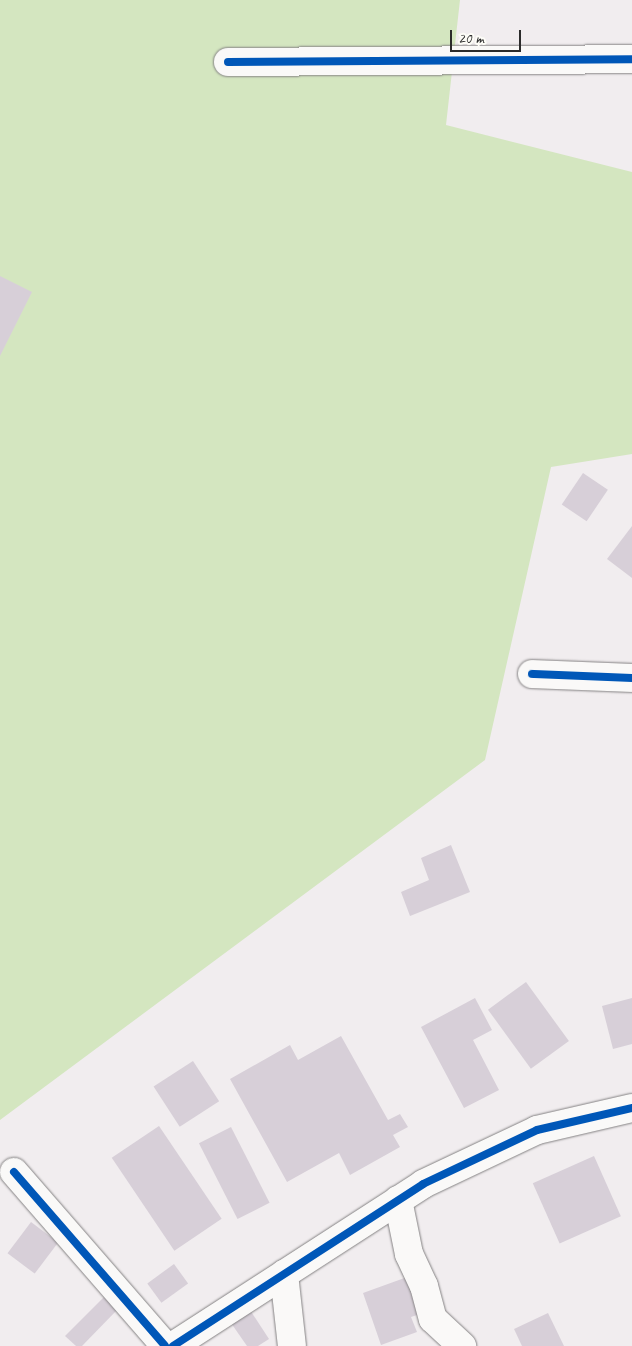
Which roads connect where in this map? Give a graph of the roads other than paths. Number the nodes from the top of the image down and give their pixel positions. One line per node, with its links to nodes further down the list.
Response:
1 (632, 59): 2 (street)
2 (228, 62)
3 (532, 674): 4 (street)
4 (632, 678)
5 (632, 1108): 7 (street)
6 (14, 1172): 9 (street)
7 (398, 1200): 8 (street); 12 (street)
8 (284, 1274): 10 (street); 11 (street)
9 (165, 1346)
10 (174, 1346)
11 (292, 1346)
12 (462, 1346)

